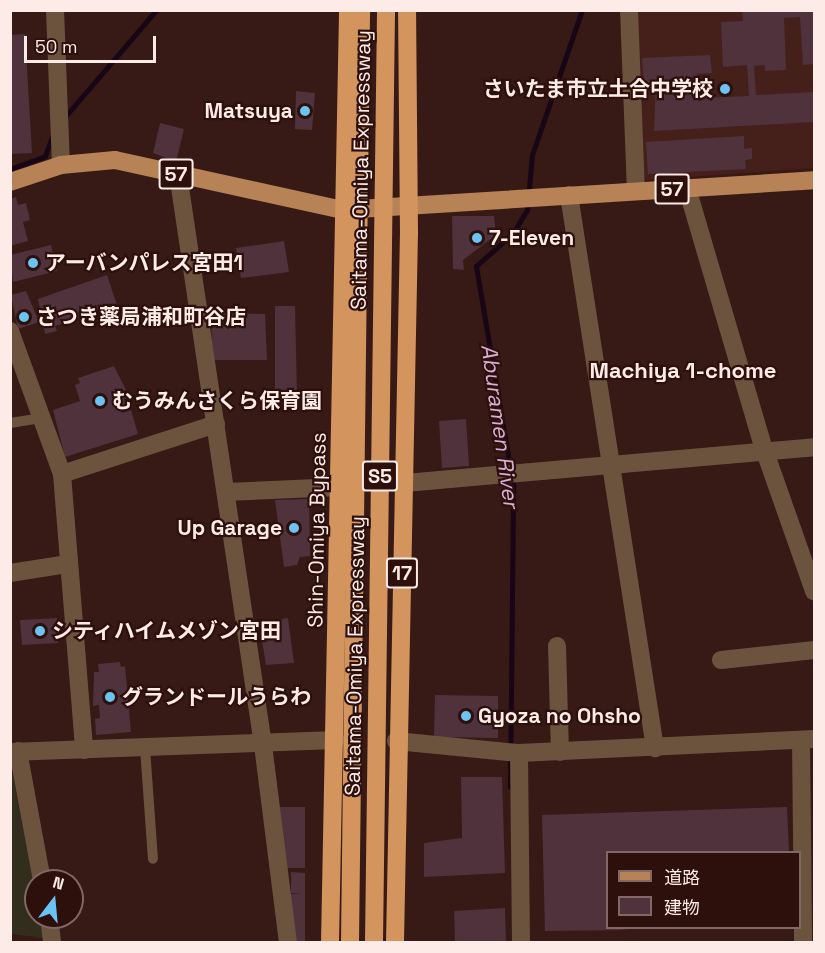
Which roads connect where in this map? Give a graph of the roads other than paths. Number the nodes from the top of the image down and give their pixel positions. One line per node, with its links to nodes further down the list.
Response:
1 (55, 10): 7 (street)
2 (348, 10): 15 (highway, Shin-Omiya Bypass)
3 (361, 10): 47 (highway, Saitama-Omiya Expressway / S5, bridge)
4 (386, 10): 48 (highway, Saitama-Omiya Expressway / S5, bridge)
5 (407, 10): 14 (highway, 17)
6 (629, 10): 12 (street)
7 (61, 165): 8 (main road, 57); 10 (main road, 57)
8 (178, 174): 15 (main road, 57); 19 (street)
9 (814, 180): 11 (main road, 57)
10 (10, 182)
11 (687, 188): 12 (main road, 57); 21 (street)
12 (636, 192): 13 (main road, 57)
13 (569, 195): 14 (main road, 57); 22 (street)
14 (409, 204): 15 (main road, 57); 24 (highway, 17)
15 (342, 210): 25 (highway, Shin-Omiya Bypass)
16 (12, 339): 17 (street)
17 (43, 418): 18 (lane); 23 (street)
18 (10, 423)
19 (216, 424): 23 (street); 26 (street)
20 (814, 447): 21 (street)
21 (765, 449): 22 (street); 29 (street)
22 (611, 465): 24 (street); 38 (street)
23 (62, 474): 27 (street)
24 (405, 483): 35 (highway, 17)
25 (340, 486): 26 (street); 33 (highway, Shin-Omiya Bypass)
26 (226, 492): 36 (street)
27 (68, 564): 28 (street); 39 (street)
28 (10, 573)
29 (814, 590)
30 (557, 646): 42 (street)
31 (814, 650): 32 (street)
32 (721, 660)
33 (336, 740): 36 (street); 46 (highway, Shin-Omiya Bypass)
34 (808, 740): 38 (street); 51 (street)
35 (396, 741): 41 (street); 49 (highway, 17)
36 (263, 745): 37 (street); 45 (street)
37 (145, 748): 39 (street); 43 (lane)
38 (655, 748): 42 (street)
39 (84, 750): 40 (street)
40 (14, 752): 44 (street)
41 (513, 752): 42 (street); 50 (street)
42 (560, 752)
43 (153, 859)
44 (39, 869)
45 (288, 942)
46 (330, 942)
47 (350, 942)
48 (374, 942)
49 (395, 942)
50 (521, 942)
51 (803, 942)

